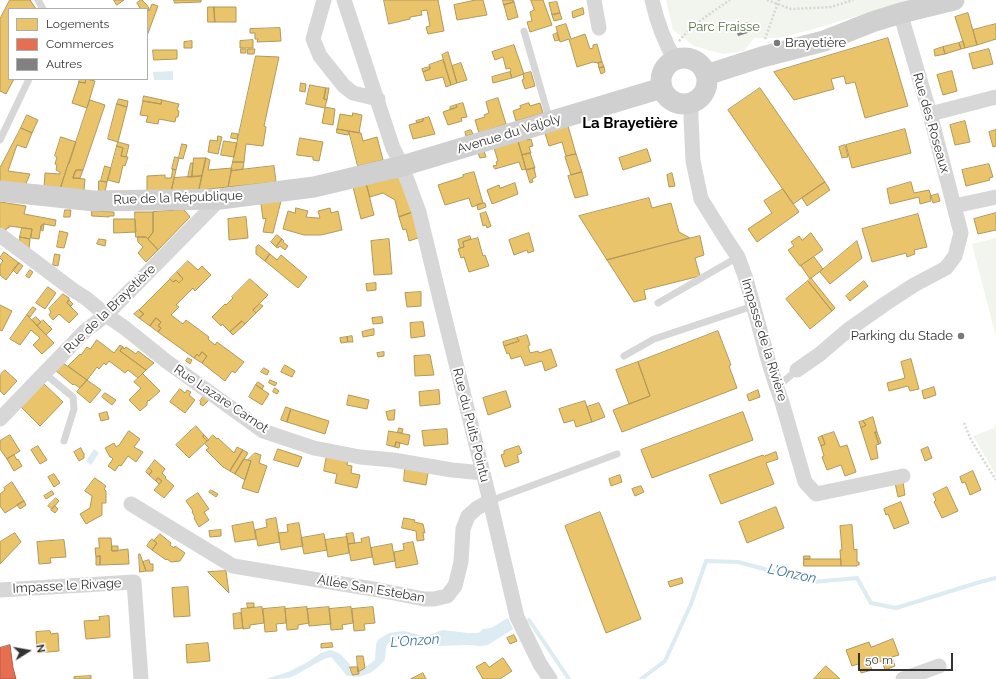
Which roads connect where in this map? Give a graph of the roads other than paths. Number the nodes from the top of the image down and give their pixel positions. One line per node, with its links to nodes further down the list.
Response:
1 (324, 0): 14 (street)
2 (344, 0): 14 (street, Rue du Puits Pointu)
3 (594, 0): 7 (street)
4 (652, 0): 9 (street)
5 (954, 0): 6 (main road)
6 (901, 13): 10 (main road); 16 (street, Rue des Roseaux)
7 (599, 28)
8 (524, 31): 17 (lane)
9 (672, 54): 10 (main road); 12 (main road)
10 (706, 75): 15 (main road)
11 (29, 80): 18 (lane)
12 (662, 88): 15 (main road); 17 (main road, Avenue du Valjoly)
13 (996, 97): 16 (street)
14 (378, 99): 19 (street, Rue du Puits Pointu)
15 (691, 103): 25 (street, Impasse de la Rivière)
16 (930, 114): 23 (street, Rue des Roseaux)
17 (550, 121): 19 (main road, Avenue du Valjoly)
18 (0, 140)
19 (402, 166): 22 (main road, Rue de la République); 36 (street, Rue du Puits Pointu)
20 (0, 191): 22 (main road, Rue de la République)
21 (996, 196): 23 (street)
22 (220, 199): 28 (street, Rue de la Brayetière)
23 (954, 206): 30 (street, Rue des Roseaux)
24 (0, 235): 28 (street, Rue Lazare Carnot)
25 (738, 257): 26 (lane); 27 (street, Impasse de la Rivière)
26 (658, 303)
27 (753, 306): 29 (lane); 32 (street, Impasse de la Rivière)
28 (106, 315): 31 (street, Rue de la Brayetière); 36 (street, Rue Lazare Carnot)
29 (624, 356)
30 (797, 370): 32 (lane)
31 (44, 373): 33 (street, Rue de la Brayetière); 34 (lane)
32 (777, 388): 37 (street, Impasse de la Rivière)
33 (0, 419)
34 (64, 441)
35 (616, 454): 38 (lane)
36 (483, 473): 38 (street, Rue du Puits Pointu)
37 (903, 476)
38 (490, 501): 39 (street, Allée San Esteban); 43 (street, Rue du Puits Pointu)
39 (131, 504)
40 (0, 590): 42 (street, Impasse le Rivage)
41 (939, 666): 44 (street)
42 (141, 679)
43 (550, 679)
44 (903, 679)

